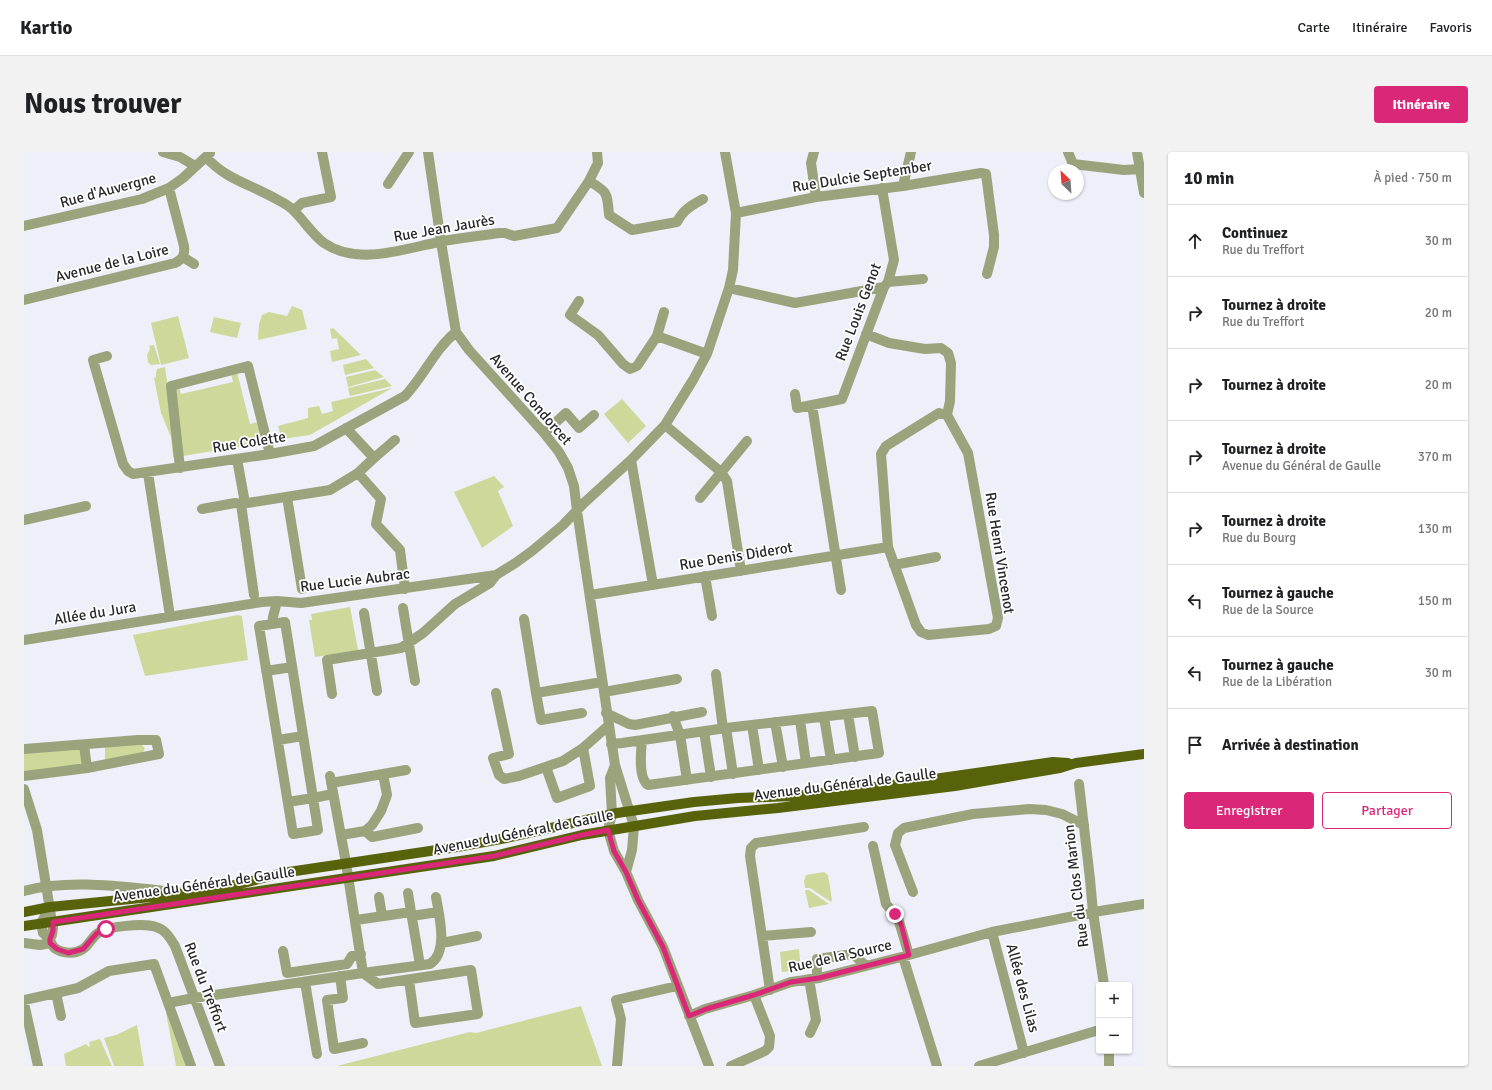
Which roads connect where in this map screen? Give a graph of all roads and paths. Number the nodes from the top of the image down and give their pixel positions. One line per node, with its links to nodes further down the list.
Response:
1 (163, 152): 13 (street)
2 (322, 152): 24 (street)
3 (409, 152): 17 (street)
4 (428, 152): 27 (street, Avenue Condorcet)
5 (597, 152): 16 (street, Rue Jean Jaurès)
6 (725, 152): 25 (street)
7 (814, 152): 22 (street)
8 (911, 152): 18 (street)
9 (1068, 152): 12 (street)
10 (1137, 152): 15 (street)
11 (208, 154): 13 (street, Rue d'Auvergne); 24 (street, Rue Jean Jaurès)
12 (1071, 164)
13 (195, 166): 19 (street, Rue d'Auvergne)
14 (1084, 168): 15 (street)
15 (1141, 169): 21 (street)
16 (589, 180): 23 (street); 27 (street, Rue Jean Jaurès)
17 (388, 184)
18 (903, 186): 20 (street, Rue Dulcie September); 30 (street, Rue Dulcie September)
19 (170, 188): 26 (street, Rue d'Auvergne); 28 (street, Avenue de la Loire)
20 (882, 188): 22 (street, Rue Dulcie September); 32 (street, Rue Louis Genot)
21 (1144, 193)
22 (816, 197): 25 (street, Rue Dulcie September)
23 (703, 199)
24 (294, 210): 27 (street, Rue Jean Jaurès)
25 (736, 213): 33 (street)
26 (24, 226)
27 (441, 242): 37 (street, Avenue Condorcet)
28 (183, 256): 29 (street); 34 (street, Avenue de la Loire)
29 (194, 264)
30 (987, 274)
31 (923, 278): 32 (street)
32 (886, 285): 33 (street); 38 (street, Rue Louis Genot)
33 (729, 288): 40 (street)
34 (24, 300)
35 (579, 300): 39 (street)
36 (664, 312): 39 (street)
37 (456, 332): 47 (street, Rue Colette); 48 (street, Avenue Condorcet)
38 (866, 334): 43 (street, Rue Louis Genot); 45 (street)
39 (657, 336): 40 (street)
40 (707, 354): 46 (street)
41 (107, 356): 56 (street, Rue Colette)
42 (795, 394): 43 (street)
43 (812, 405): 67 (street)
44 (594, 415): 48 (street)
45 (947, 415): 66 (street, Rue Henri Vincenot); 69 (street, Rue Henri Vincenot)
46 (665, 425): 54 (street); 57 (street)
47 (346, 428): 51 (street, Rue Colette); 52 (street)
48 (544, 433): 64 (street, Avenue Condorcet)
49 (395, 440): 52 (street)
50 (747, 441): 57 (street)
51 (270, 454): 53 (street, Rue Colette); 55 (street)
52 (374, 458): 58 (street)
53 (237, 459): 55 (street, Rue Colette); 61 (street)
54 (631, 460): 64 (street); 73 (street)
55 (180, 468): 56 (street, Rue Colette)
56 (148, 472): 82 (street)
57 (721, 472): 60 (street); 70 (street)
58 (358, 473): 59 (street); 75 (street)
59 (287, 497): 61 (street); 74 (street)
60 (700, 498)
61 (243, 503): 63 (street); 77 (street)
62 (86, 506): 65 (street)
63 (202, 509)
64 (577, 511): 71 (street); 78 (street, Avenue Condorcet)
65 (24, 520)
66 (888, 547): 67 (street, Rue Denis Diderot); 69 (street, Rue Henri Vincenot)
67 (835, 556): 70 (street, Rue Denis Diderot); 76 (street)
68 (936, 557): 69 (street)
69 (894, 565)
70 (741, 571): 72 (street, Rue Denis Diderot)
71 (496, 575): 75 (street, Rue Lucie Aubrac); 87 (street)
72 (705, 576): 73 (street, Rue Denis Diderot); 83 (street)
73 (653, 585): 78 (street, Rue Denis Diderot)
74 (302, 589)
75 (405, 589): 79 (street, Rue Lucie Aubrac)
76 (841, 590)
77 (254, 595)
78 (590, 595): 94 (street, Avenue Condorcet)
79 (277, 601): 82 (street, Rue Lucie Aubrac); 85 (street)
80 (403, 608): 87 (street)
81 (364, 613): 88 (street)
82 (170, 616): 86 (street, Allée du Jura)
83 (712, 616)
84 (524, 619): 98 (street)
85 (272, 624): 89 (street); 90 (street)
86 (24, 640)
87 (408, 643): 88 (street); 93 (street)
88 (370, 654): 95 (street); 99 (street)
89 (292, 667): 90 (street); 113 (street)
90 (266, 671): 114 (street)
91 (716, 674): 110 (street)
92 (677, 679): 96 (street)
93 (415, 681)
94 (602, 682): 96 (street, Avenue Condorcet); 98 (street)
95 (376, 691)
96 (604, 692): 102 (street, Avenue Condorcet)
97 (496, 693): 126 (street)
98 (536, 693): 101 (street)
99 (332, 694)
100 (702, 712): 104 (street)
101 (582, 713)
102 (606, 713): 104 (street); 109 (street, Avenue Condorcet)
103 (848, 714): 105 (street); 121 (street); 121 (street)
104 (673, 716): 112 (street)
105 (824, 717): 106 (street); 122 (street)
106 (800, 720): 107 (street); 124 (street)
107 (776, 722): 108 (street); 127 (street)
108 (752, 725): 110 (street); 130 (street)
109 (608, 726): 116 (street, Avenue Condorcet); 118 (street)
110 (724, 729): 111 (street); 132 (street)
111 (704, 731): 112 (street); 134 (street)
112 (680, 735): 115 (street); 135 (street)
113 (303, 736): 114 (street); 139 (street)
114 (278, 740): 140 (street)
115 (642, 740): 116 (street); 135 (street)
116 (611, 744): 125 (street, Avenue Condorcet)
117 (84, 745): 119 (street); 128 (street); 128 (street)
118 (583, 748): 126 (street); 126 (street)
119 (24, 749)
120 (1144, 754): 123 (main road, Avenue du Général de Gaulle)
121 (855, 757): 122 (street)
122 (831, 760): 124 (street)
123 (1076, 763): 141 (main road, Avenue du Général de Gaulle); 144 (main road, Avenue du Général de Gaulle)
124 (806, 764): 127 (street)
125 (615, 765): 141 (street, Avenue Condorcet); 142 (street, Avenue Condorcet)
126 (546, 767)
127 (783, 767): 130 (street)
128 (87, 768): 133 (street)
129 (406, 770): 131 (street)
130 (759, 770): 132 (street)
131 (382, 774): 138 (street); 148 (street)
132 (733, 774): 134 (street)
133 (24, 776)
134 (711, 777): 135 (street)
135 (687, 780)
136 (1079, 784): 143 (street, Rue du Clos Marion)
137 (24, 789): 154 (street)
138 (333, 794): 139 (street); 149 (street)
139 (313, 798): 140 (street); 140 (street)
140 (288, 802)
141 (629, 811): 142 (main road, Avenue du Général de Gaulle); 144 (street, Avenue Condorcet)
142 (612, 814): 147 (street, Avenue Condorcet); 151 (main road, Avenue du Général de Gaulle)
143 (1084, 825): 156 (street); 165 (street, Rue du Clos Marion)
144 (634, 826): 147 (main road, Avenue du Général de Gaulle); 152 (street)
145 (864, 827): 175 (street)
146 (418, 828): 148 (street)
147 (608, 830): 152 (street); 153 (main road, Avenue du Général de Gaulle)
148 (365, 831): 149 (street)
149 (341, 835): 151 (street)
150 (873, 846): 181 (street)
151 (346, 863): 153 (street); 157 (main road, Avenue du Général de Gaulle)
152 (626, 872): 190 (street)
153 (349, 877): 168 (street); 169 (main road, Avenue du Général de Gaulle)
154 (46, 886): 155 (street); 157 (street); 162 (street)
155 (24, 891)
156 (913, 892)
157 (194, 893): 162 (main road, Avenue du Général de Gaulle)
158 (408, 894): 166 (street)
159 (379, 897): 167 (street)
160 (436, 897): 164 (street)
161 (1144, 904): 165 (street, Rue de la Source)
162 (50, 907): 163 (main road, Avenue du Général de Gaulle); 169 (street); 170 (street)
163 (24, 912)
164 (438, 912): 166 (street); 177 (street)
165 (1093, 912): 173 (street, Rue de la Source); 189 (street, Rue du Clos Marion)
166 (411, 914): 167 (street); 182 (street)
167 (382, 916): 168 (street)
168 (356, 920): 180 (street)
169 (53, 922): 170 (main road, Avenue du Général de Gaulle); 176 (street)
170 (41, 923): 171 (main road, Avenue du Général de Gaulle); 176 (street)
171 (24, 926)
172 (811, 932): 175 (street)
173 (992, 932): 181 (street, Rue de la Source); 203 (street, Allée des Lilas)
174 (477, 936): 177 (street)
175 (762, 936): 191 (street)
176 (50, 941): 178 (street); 194 (street, Rue du Treffort)
177 (442, 943): 182 (street)
178 (25, 944)
179 (283, 951): 180 (street)
180 (361, 954): 184 (street)
181 (906, 956): 183 (street, Rue de la Source); 212 (street)
182 (420, 965): 184 (street)
183 (866, 966): 186 (street, Rue de la Source); 186 (street)
184 (363, 973): 185 (street); 187 (street)
185 (340, 976): 188 (street); 202 (street)
186 (814, 978): 191 (street, Rue de la Source); 201 (street)
187 (409, 980): 187 (street)
188 (305, 982): 194 (street); 204 (street)
189 (1104, 982)
190 (678, 986): 198 (street); 209 (street)
191 (770, 990): 193 (street, Rue de la Source)
192 (56, 993): 195 (street); 196 (street); 197 (street)
193 (754, 995): 198 (street, Rue de la Source); 211 (street)
194 (194, 998): 196 (street); 208 (street, Rue du Treffort)
195 (24, 1001): 199 (street)
196 (168, 1003): 207 (street)
197 (61, 1016)
198 (689, 1016): 210 (street)
199 (27, 1029): 206 (street)
200 (1096, 1031): 203 (street)
201 (810, 1033)
202 (363, 1043)
203 (1024, 1053): 213 (street)
204 (317, 1054)
205 (1109, 1054): 214 (street)
206 (38, 1066)
207 (191, 1066)
208 (220, 1066)
209 (617, 1066)
210 (710, 1066)
211 (731, 1066)
212 (937, 1066)
213 (979, 1066)
214 (1109, 1066)

